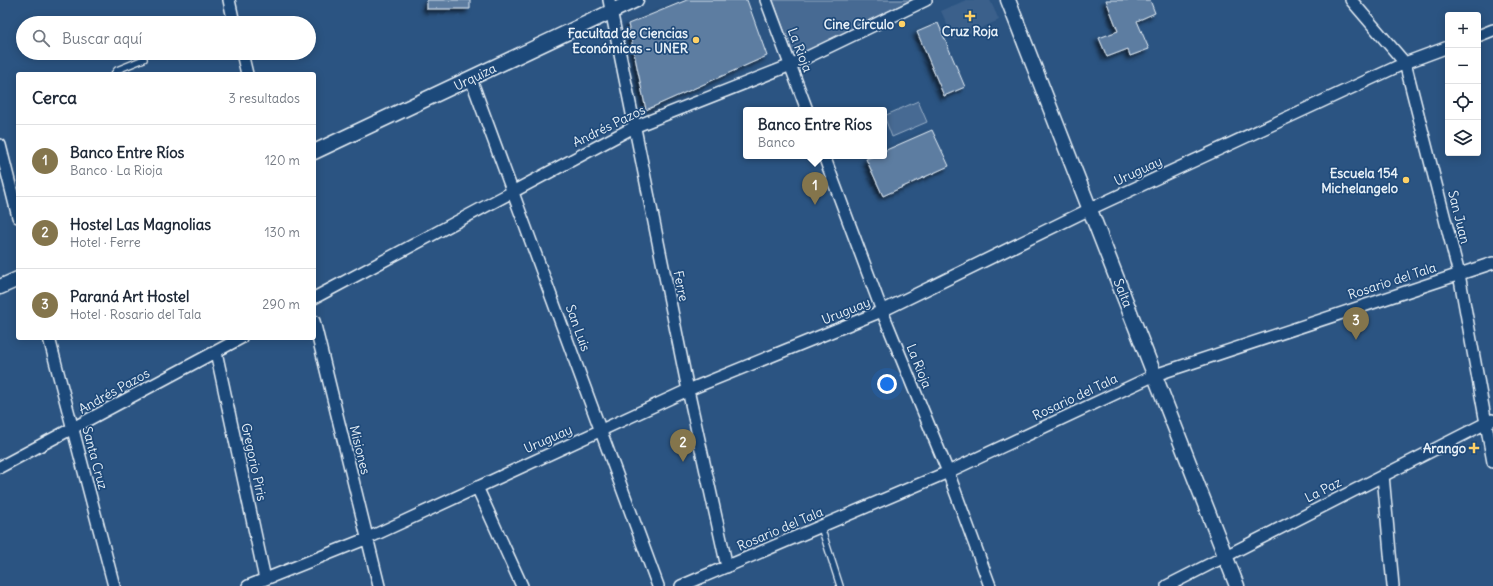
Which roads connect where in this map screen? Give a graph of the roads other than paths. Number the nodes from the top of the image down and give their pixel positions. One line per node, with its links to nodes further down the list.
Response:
1 (229, 0): 8 (street)
2 (636, 0): 7 (street, Urquiza)
3 (766, 0): 15 (street, La Rioja)
4 (926, 0): 15 (street, Andrés Pazos)
5 (1008, 0): 26 (street, Salta)
6 (1351, 0): 14 (street, San Juan)
7 (610, 5): 18 (street, Urquiza); 20 (street, Ferre)
8 (232, 16)
9 (1493, 30): 10 (street)
10 (1481, 35)
11 (1445, 48): 14 (street, Uruguay)
12 (142, 60): 16 (lane)
13 (244, 60): 17 (street)
14 (1406, 63): 26 (street, Uruguay); 28 (street, San Juan)
15 (791, 65): 19 (street, La Rioja); 20 (street, Andrés Pazos)
16 (116, 72)
17 (247, 72)
18 (471, 79): 22 (street, Urquiza); 24 (street, San Luis)
19 (807, 107)
20 (634, 128): 24 (street, Andrés Pazos); 38 (street, Ferre)
21 (0, 145): 25 (street)
22 (316, 151)
23 (825, 159): 32 (street, La Rioja)
24 (513, 192): 31 (street, Andrés Pazos); 41 (street, San Luis)
25 (16, 209)
26 (1090, 209): 32 (street, Uruguay); 37 (street, Salta)
27 (1493, 263): 28 (street, Rosario del Tala)
28 (1459, 274): 37 (street, Rosario del Tala); 39 (street, San Juan)
29 (16, 280): 30 (street)
30 (0, 287)
31 (316, 297)
32 (882, 312): 38 (street, Uruguay); 44 (street, La Rioja)
33 (316, 329): 48 (street, Misiones)
34 (50, 340): 40 (street, Santa Cruz)
35 (237, 340): 36 (street, Andrés Pazos)
36 (216, 352): 40 (street, Andrés Pazos); 51 (street, Gregorio Piris)
37 (1155, 375): 44 (street, Rosario del Tala); 49 (street, Salta)
38 (688, 390): 41 (street, Uruguay); 50 (street, Ferre)
39 (1490, 421): 42 (street, San Juan); 45 (street, La Paz)
40 (73, 430): 43 (street, Andrés Pazos); 52 (street, Santa Cruz)
41 (601, 431): 46 (street, Uruguay); 56 (street, San Luis)
42 (1493, 462)
43 (0, 467)
44 (948, 472): 47 (street, Rosario del Tala); 59 (street, La Rioja)
45 (1383, 475): 49 (street, La Paz); 62 (street)
46 (477, 487): 48 (street, Uruguay); 55 (street)
47 (821, 527): 50 (street, Rosario del Tala); 58 (lane)
48 (368, 538): 51 (street, Uruguay); 54 (street, Misiones)
49 (1225, 555): 60 (street, La Paz); 61 (street, Salta)
50 (727, 567): 57 (street, Rosario del Tala)
51 (266, 579): 53 (street, Uruguay)
52 (114, 586)
53 (248, 586)
54 (379, 586)
55 (522, 586)
56 (658, 586)
57 (681, 586)
58 (840, 586)
59 (990, 586)
60 (1167, 586)
61 (1237, 586)
62 (1393, 586)

